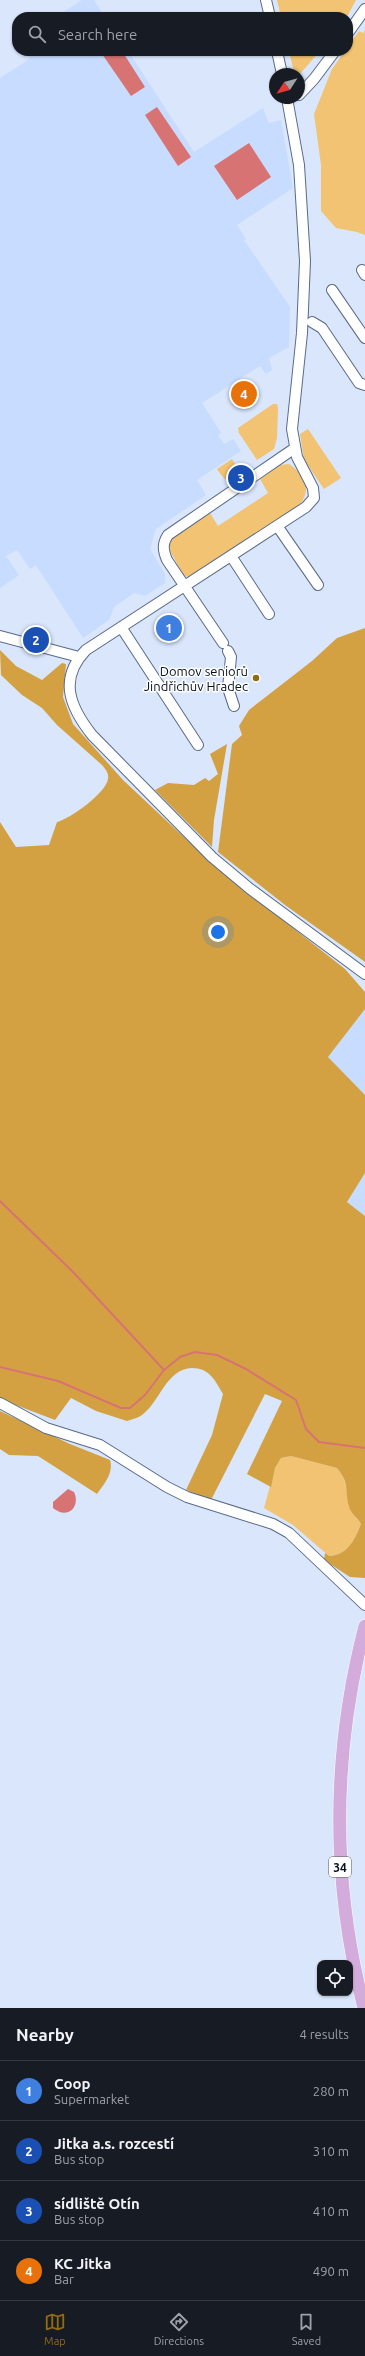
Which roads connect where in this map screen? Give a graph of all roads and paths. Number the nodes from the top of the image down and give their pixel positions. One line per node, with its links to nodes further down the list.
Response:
1 (266, 0): 3 (street)
2 (365, 9): 4 (street)
3 (269, 12)
4 (353, 25)
5 (278, 56): 7 (street)
6 (330, 56): 8 (street)
7 (281, 68)
8 (305, 89)
9 (291, 104): 14 (street)
10 (332, 290): 12 (street)
11 (312, 322): 13 (street)
12 (365, 338)
13 (365, 385)
14 (295, 448): 16 (street); 18 (street)
15 (280, 530): 17 (street)
16 (231, 556): 18 (street); 19 (street)
17 (318, 585)
18 (185, 586): 20 (street); 23 (street)
19 (269, 614)
20 (121, 626): 22 (street); 24 (street)
21 (0, 636): 22 (street)
22 (79, 657): 25 (street)
23 (234, 706)
24 (198, 745)
25 (365, 974)
26 (0, 1403): 27 (street)
27 (365, 1605)
28 (365, 1626): 29 (main road, 34)
29 (364, 2008)

